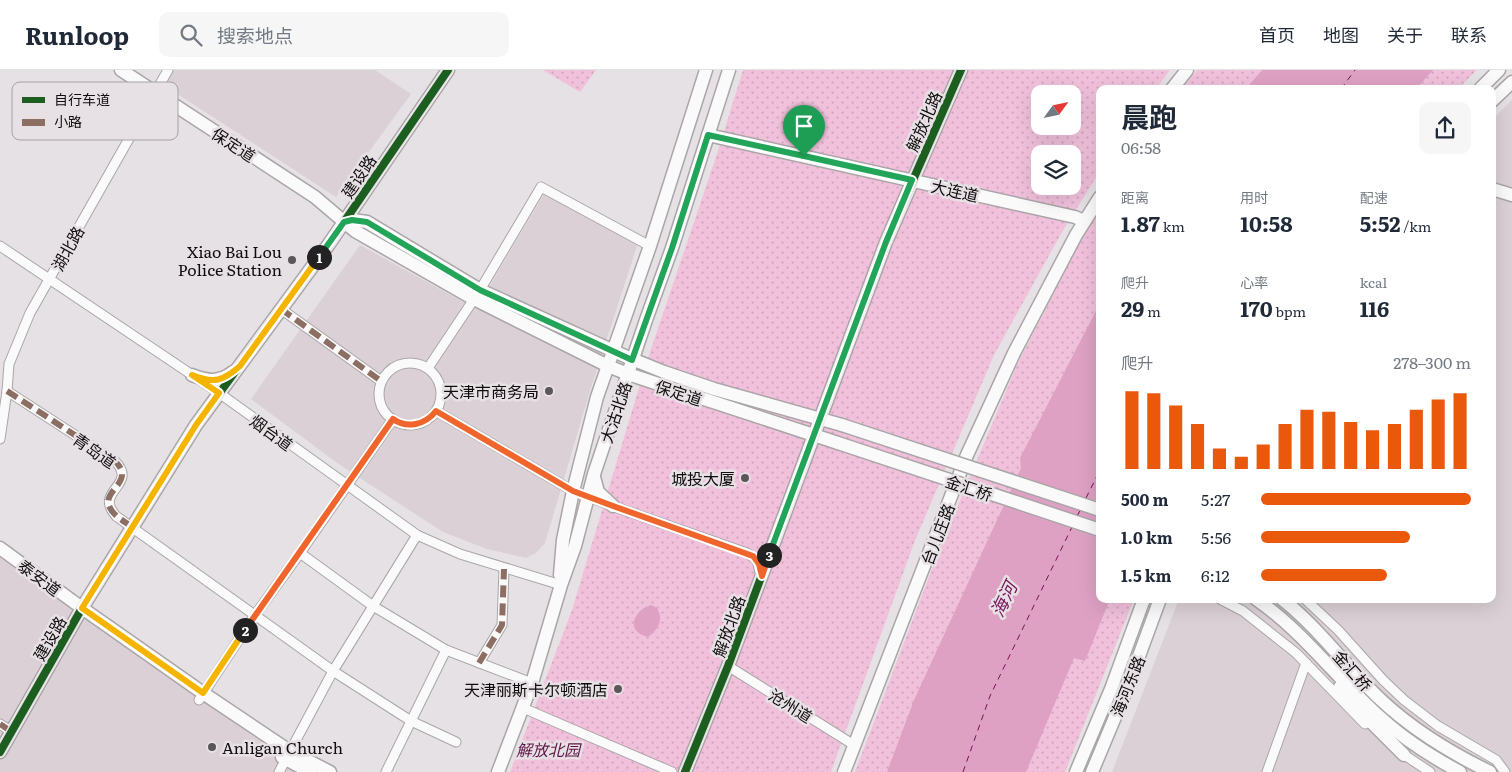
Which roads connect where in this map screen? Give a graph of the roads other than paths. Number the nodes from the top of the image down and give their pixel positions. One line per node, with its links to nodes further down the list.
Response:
1 (121, 70): 9 (street, 保定道)
2 (168, 70): 10 (street, 湖北路)
3 (448, 70): 23 (street, 建设路)
4 (706, 70): 25 (street, 大沽北路)
5 (729, 70): 16 (street, 大沽北路)
6 (961, 70): 18 (street, 解放北路)
7 (1187, 70): 12 (street)
8 (1499, 70): 13 (street)
9 (139, 82)
10 (160, 82)
11 (1512, 82): 14 (street)
12 (1175, 85)
13 (1484, 85)
14 (1496, 97)
15 (178, 108): 23 (street, 保定道)
16 (708, 135): 18 (street, 大连道); 30 (street, 大沽北路)
17 (127, 140): 26 (street, 湖北路)
18 (912, 180): 22 (street, 大连道); 44 (street, 解放北路)
19 (1496, 191): 20 (street)
20 (1512, 195)
21 (1096, 203): 22 (street, 台儿庄路)
22 (1084, 221): 87 (street, 台儿庄路)
23 (344, 222): 27 (street, 保定道); 28 (street, 建设路)
24 (0, 246): 26 (street, 烟台道)
25 (650, 246): 27 (street); 29 (street, 大沽北路)
26 (49, 280): 37 (street, 烟台道); 39 (street, 湖北路)
27 (477, 295): 31 (street, 保定道); 33 (street, 保定道); 35 (street)
28 (281, 309): 32 (street, 建设路); 38 (street)
29 (624, 320): 31 (street, 大沽北路); 34 (street)
30 (641, 334): 34 (street, 大沽北路); 36 (street)
31 (613, 351): 33 (street, 大沽北路); 34 (street, 保定道)
32 (240, 366): 37 (street); 40 (street, 建设路)
33 (608, 366): 34 (street, 保定道); 41 (street, 大沽北路)
34 (629, 366): 36 (street, 保定道); 41 (street); 46 (street, 保定道); 50 (street, 大沽北路)
35 (428, 368): 38 (street); 42 (street)
36 (664, 372): 44 (street, 保定道)
37 (192, 375): 40 (street, 烟台道)
38 (381, 381): 43 (street)
39 (7, 391): 47 (street, 湖北路); 56 (street, 青岛道)
40 (219, 393): 51 (street, 烟台道); 56 (street, 建设路)
41 (597, 397): 52 (street, 大沽北路)
42 (436, 411): 43 (street); 52 (street)
43 (393, 419): 51 (street)
44 (820, 420): 45 (street, 保定道); 46 (street, 解放北路)
45 (842, 425): 55 (street, 金汇桥, bridge)
46 (813, 436): 48 (street, 保定道); 49 (street, 解放北路)
47 (0, 439)
48 (838, 443): 49 (street); 57 (street, 金汇桥, bridge)
49 (804, 460): 63 (street, 解放北路)
50 (594, 474): 53 (street, 大沽北路); 54 (street)
51 (347, 486): 58 (street, 烟台道); 60 (street)
52 (573, 491): 53 (street); 64 (street, 大沽北路)
53 (587, 496): 54 (street); 64 (street, 大沽北路)
54 (613, 506): 63 (street)
55 (1096, 509)
56 (132, 527): 72 (street, 建设路); 73 (street, 青岛道)
57 (1096, 529)
58 (417, 535): 62 (street, 烟台道); 71 (street)
59 (0, 548): 72 (street, 泰安道)
60 (300, 553): 71 (street); 73 (street)
61 (0, 558): 72 (street, 泰安道)
62 (504, 569): 64 (street, 烟台道); 75 (street)
63 (762, 576): 77 (street, 解放北路)
64 (560, 585): 79 (street, 大沽北路)
65 (1143, 603): 99 (street, 海河东路)
66 (1159, 603): 100 (street, 海河东路)
67 (1228, 603): 76 (street)
68 (1261, 603): 85 (street, 金汇桥)
69 (1286, 603): 104 (street, 金汇桥)
70 (1310, 603): 105 (street)
71 (373, 606): 74 (street); 78 (street)
72 (80, 612): 80 (street, 泰安道); 84 (street, 建设路)
73 (255, 615): 78 (street, 青岛道); 80 (street)
74 (446, 650): 75 (street); 82 (street)
75 (480, 663): 79 (street)
76 (1306, 663): 89 (street); 101 (street)
77 (728, 666): 87 (street, 沧州道); 97 (street, 解放北路)
78 (333, 671): 82 (street, 青岛道); 90 (street)
79 (532, 683): 81 (street, 大沽北路)
80 (201, 697): 90 (street, 泰安道)
81 (523, 708): 95 (street, 大沽北路); 96 (street)
82 (411, 721): 86 (street, 青岛道); 94 (street)
83 (0, 724): 84 (street)
84 (12, 732): 88 (street, 建设路)
85 (1393, 736): 89 (street); 103 (street)
86 (456, 742)
87 (854, 745): 98 (street, 台儿庄路)
88 (0, 752)
89 (1404, 755): 102 (street)
90 (289, 756): 91 (street); 92 (street, 泰安道); 93 (street, 泰安道)
91 (279, 772)
92 (310, 772)
93 (330, 772)
94 (386, 772)
95 (498, 772)
96 (672, 772)
97 (686, 772)
98 (844, 772)
99 (1076, 772)
100 (1092, 772)
101 (1267, 772)
102 (1430, 772)
103 (1460, 772)
104 (1490, 772)
105 (1505, 772)

